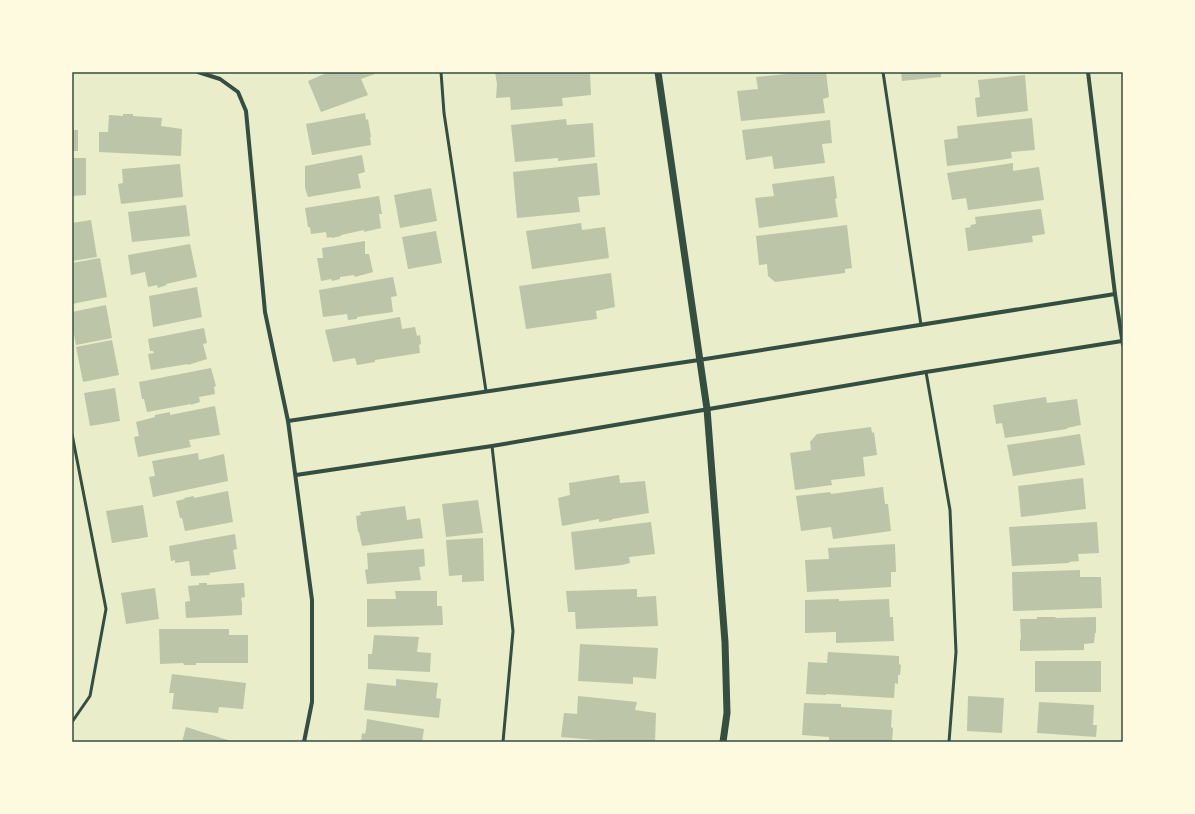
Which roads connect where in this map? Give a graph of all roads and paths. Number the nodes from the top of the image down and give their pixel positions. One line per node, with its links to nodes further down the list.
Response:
1 (198, 72): 13 (street)
2 (441, 72): 11 (lane)
3 (658, 72): 9 (street)
4 (883, 72): 7 (lane)
5 (1088, 72): 6 (street)
6 (1115, 294): 7 (street); 8 (street)
7 (920, 325): 9 (street)
8 (1123, 343): 10 (street)
9 (699, 360): 11 (street); 12 (street)
10 (926, 372): 12 (street); 21 (lane)
11 (486, 391): 13 (street)
12 (707, 409): 15 (street); 20 (street)
13 (288, 421): 16 (street)
14 (72, 434): 17 (lane)
15 (492, 446): 16 (street); 19 (lane)
16 (296, 475): 18 (street)
17 (72, 722)
18 (304, 742)
19 (503, 742)
20 (723, 742)
21 (948, 742)

